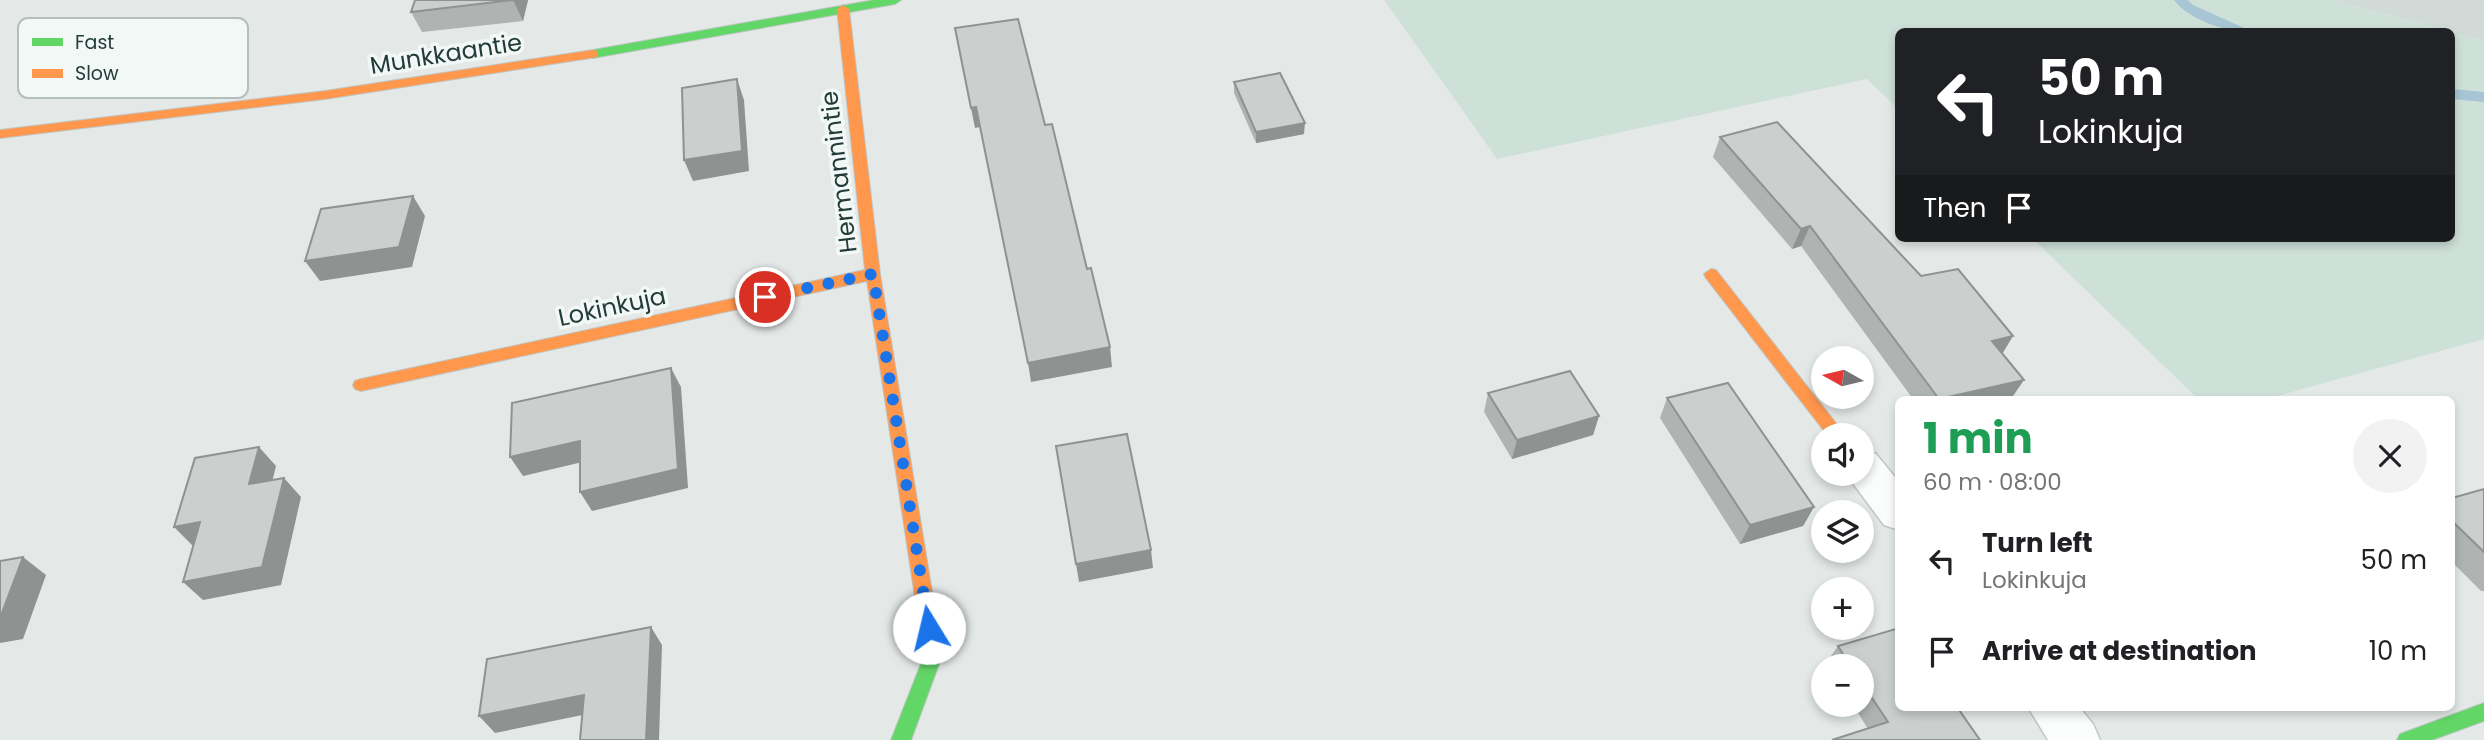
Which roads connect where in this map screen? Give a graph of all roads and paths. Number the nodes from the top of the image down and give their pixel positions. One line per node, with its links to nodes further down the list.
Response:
1 (895, 0): 2 (street, Munkkaantie)
2 (843, 9): 3 (street, Munkkaantie); 4 (street, Hermannintie)
3 (0, 134)
4 (873, 274): 6 (street, Lokinkuja); 12 (street, Hermannintie)
5 (1711, 274): 7 (street)
6 (361, 385)
7 (1828, 423)
8 (1874, 481): 9 (street)
9 (1895, 508)
10 (2053, 711): 13 (street)
11 (2484, 712): 14 (street)
12 (901, 740)
13 (2076, 740)
14 (2407, 740)

